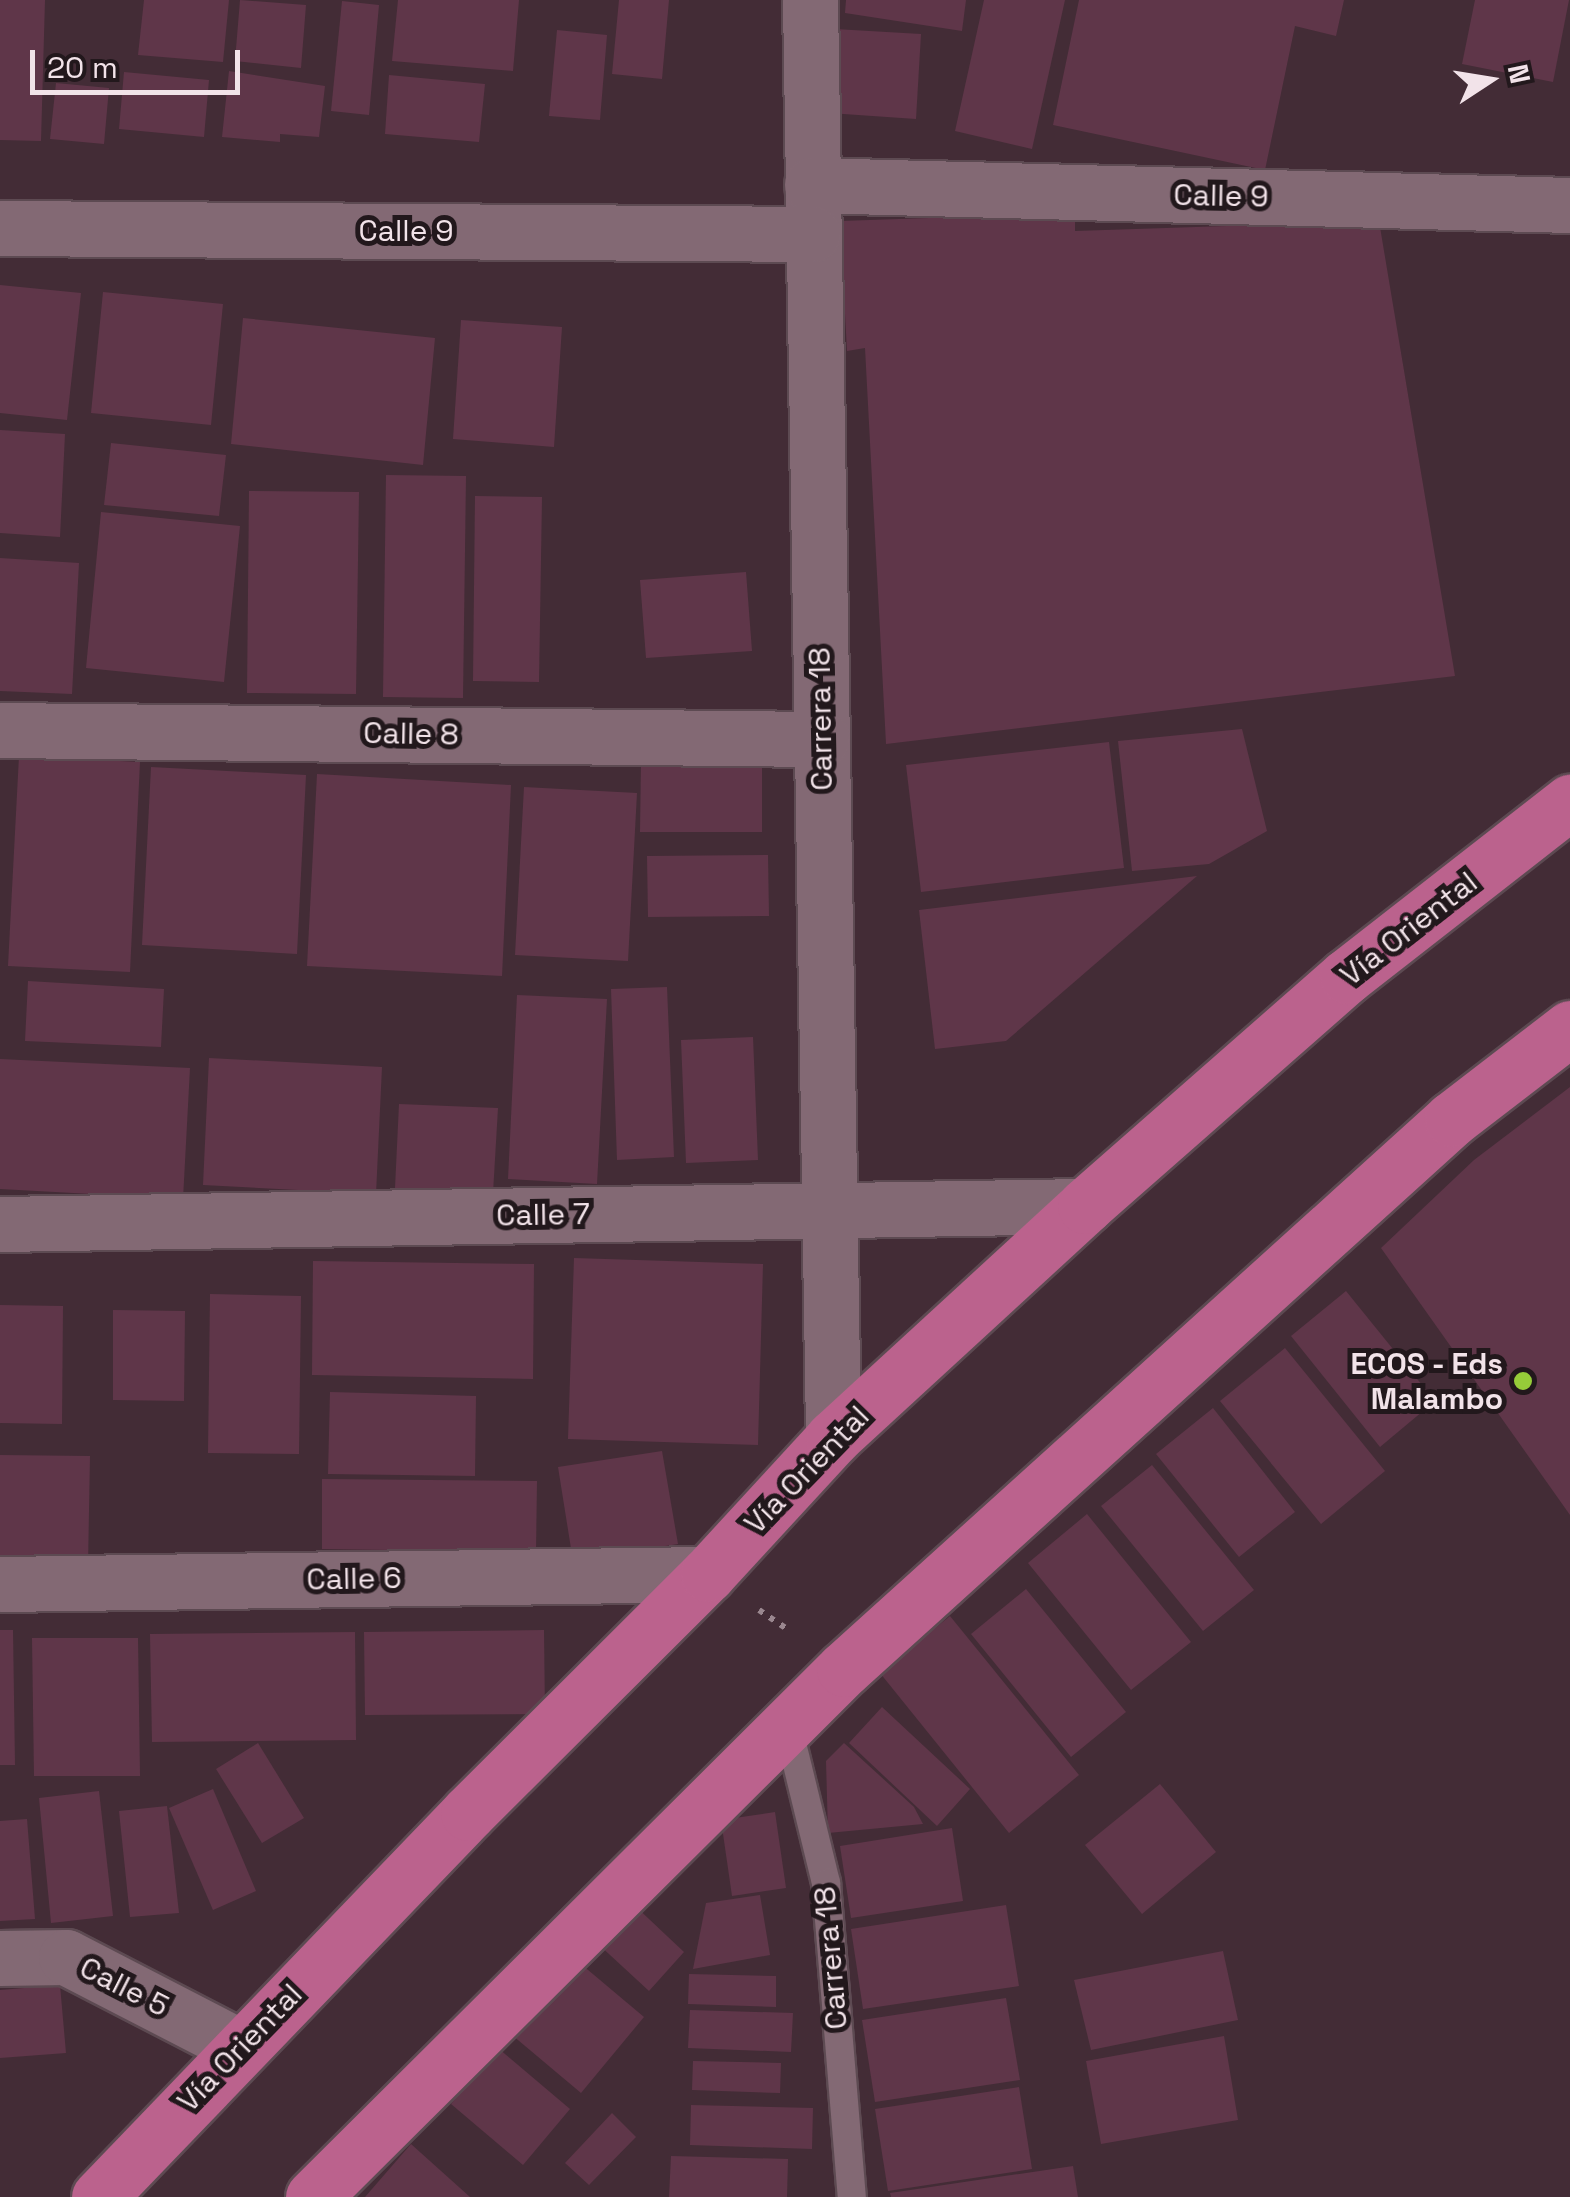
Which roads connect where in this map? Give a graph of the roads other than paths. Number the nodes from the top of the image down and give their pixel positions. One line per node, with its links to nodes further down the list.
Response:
1 (810, 0): 3 (street, Carrera 18)
2 (1570, 205): 3 (street, Calle 9)
3 (813, 210): 4 (street, Calle 9); 6 (street, Carrera 18)
4 (0, 228)
5 (0, 730): 6 (street, Calle 8)
6 (822, 738): 10 (street, Carrera 18)
7 (1570, 802): 9 (highway, Vía Oriental)
8 (1570, 1028): 15 (highway)
9 (1085, 1206): 10 (street, Calle 7); 12 (highway, Vía Oriental)
10 (829, 1210): 11 (street, Calle 7); 12 (street, Carrera 18)
11 (0, 1224)
12 (834, 1438): 13 (highway, Vía Oriental)
13 (708, 1574): 14 (street, Calle 6); 17 (highway, Vía Oriental)
14 (0, 1584)
15 (787, 1723): 19 (highway); 20 (lane, Carrera 18)
16 (0, 1958): 17 (street, Calle 5)
17 (240, 2046): 18 (highway, Vía Oriental)
18 (99, 2197)
19 (313, 2197)
20 (852, 2197)

